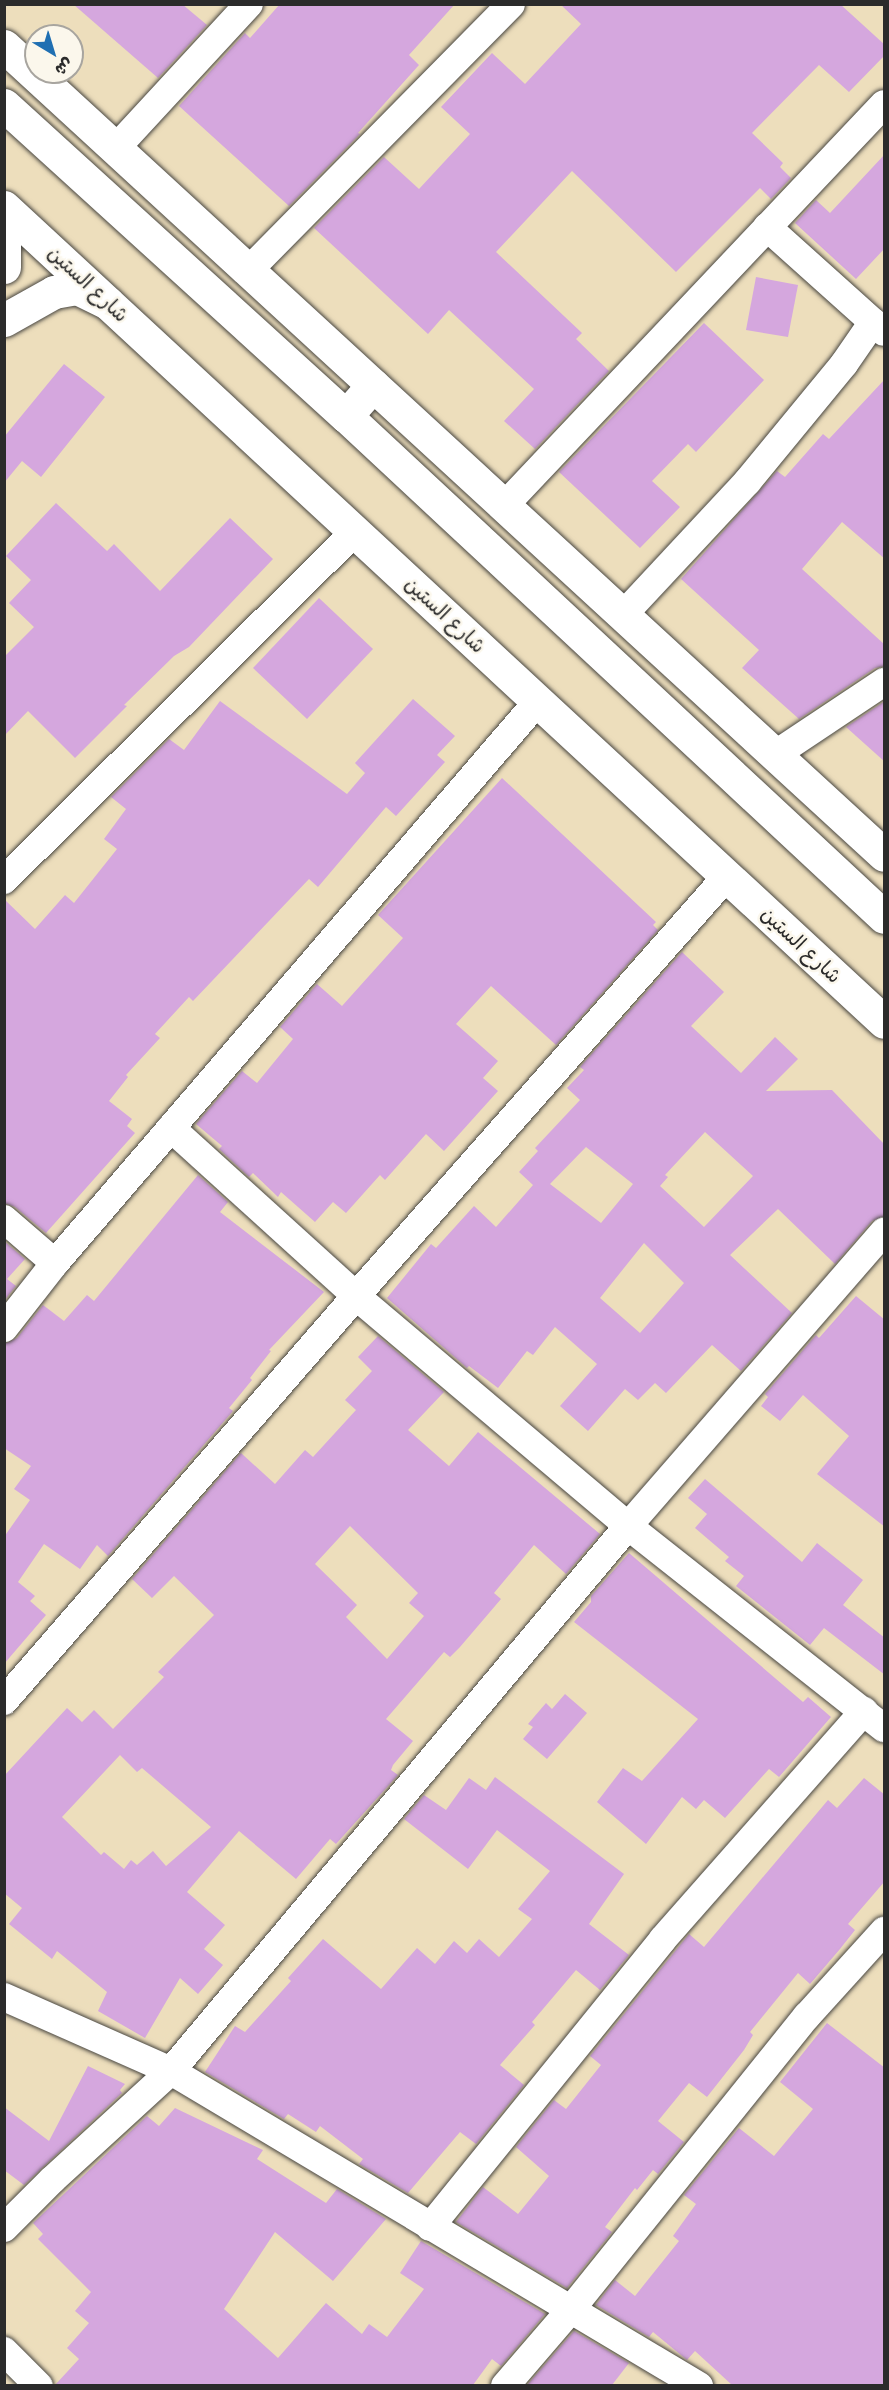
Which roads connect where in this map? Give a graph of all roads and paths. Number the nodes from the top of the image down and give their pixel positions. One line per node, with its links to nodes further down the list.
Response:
1 (249, 4): 6 (street)
2 (511, 4): 11 (street)
3 (4, 46): 6 (main road)
4 (885, 104): 8 (street)
5 (4, 105): 16 (main road)
6 (116, 148): 11 (main road)
7 (4, 207): 12 (main road, شارع الستين)
8 (766, 227): 14 (street); 17 (street)
9 (4, 230): 10 (main road)
10 (4, 267)
11 (249, 270): 15 (main road)
12 (108, 303): 13 (main road); 18 (main road, شارع الستين)
13 (4, 320)
14 (879, 327): 19 (street)
15 (373, 385): 16 (main road); 17 (main road)
16 (346, 416): 26 (main road)
17 (504, 506): 19 (main road)
18 (355, 531): 21 (main road, شارع الستين); 25 (street)
19 (622, 615): 22 (main road)
20 (885, 682): 22 (street)
21 (538, 701): 24 (main road, شارع الستين); 28 (street)
22 (776, 754): 23 (main road)
23 (885, 855)
24 (727, 876): 27 (main road, شارع الستين); 32 (street)
25 (4, 880)
26 (885, 917)
27 (885, 1022)
28 (171, 1128): 31 (street); 32 (street)
29 (4, 1219): 31 (street)
30 (885, 1232): 34 (street)
31 (55, 1263): 33 (street)
32 (356, 1296): 34 (street); 35 (street)
33 (4, 1328)
34 (628, 1526): 36 (street); 39 (street)
35 (4, 1701)
36 (874, 1720): 40 (street)
37 (885, 1931): 42 (street)
38 (4, 1997): 39 (street)
39 (171, 2071): 40 (street); 41 (street)
40 (430, 2227): 42 (street)
41 (4, 2228)
42 (572, 2308): 45 (street); 46 (street)
43 (4, 2351): 44 (street)
44 (39, 2385)
45 (505, 2385)
46 (699, 2385)

